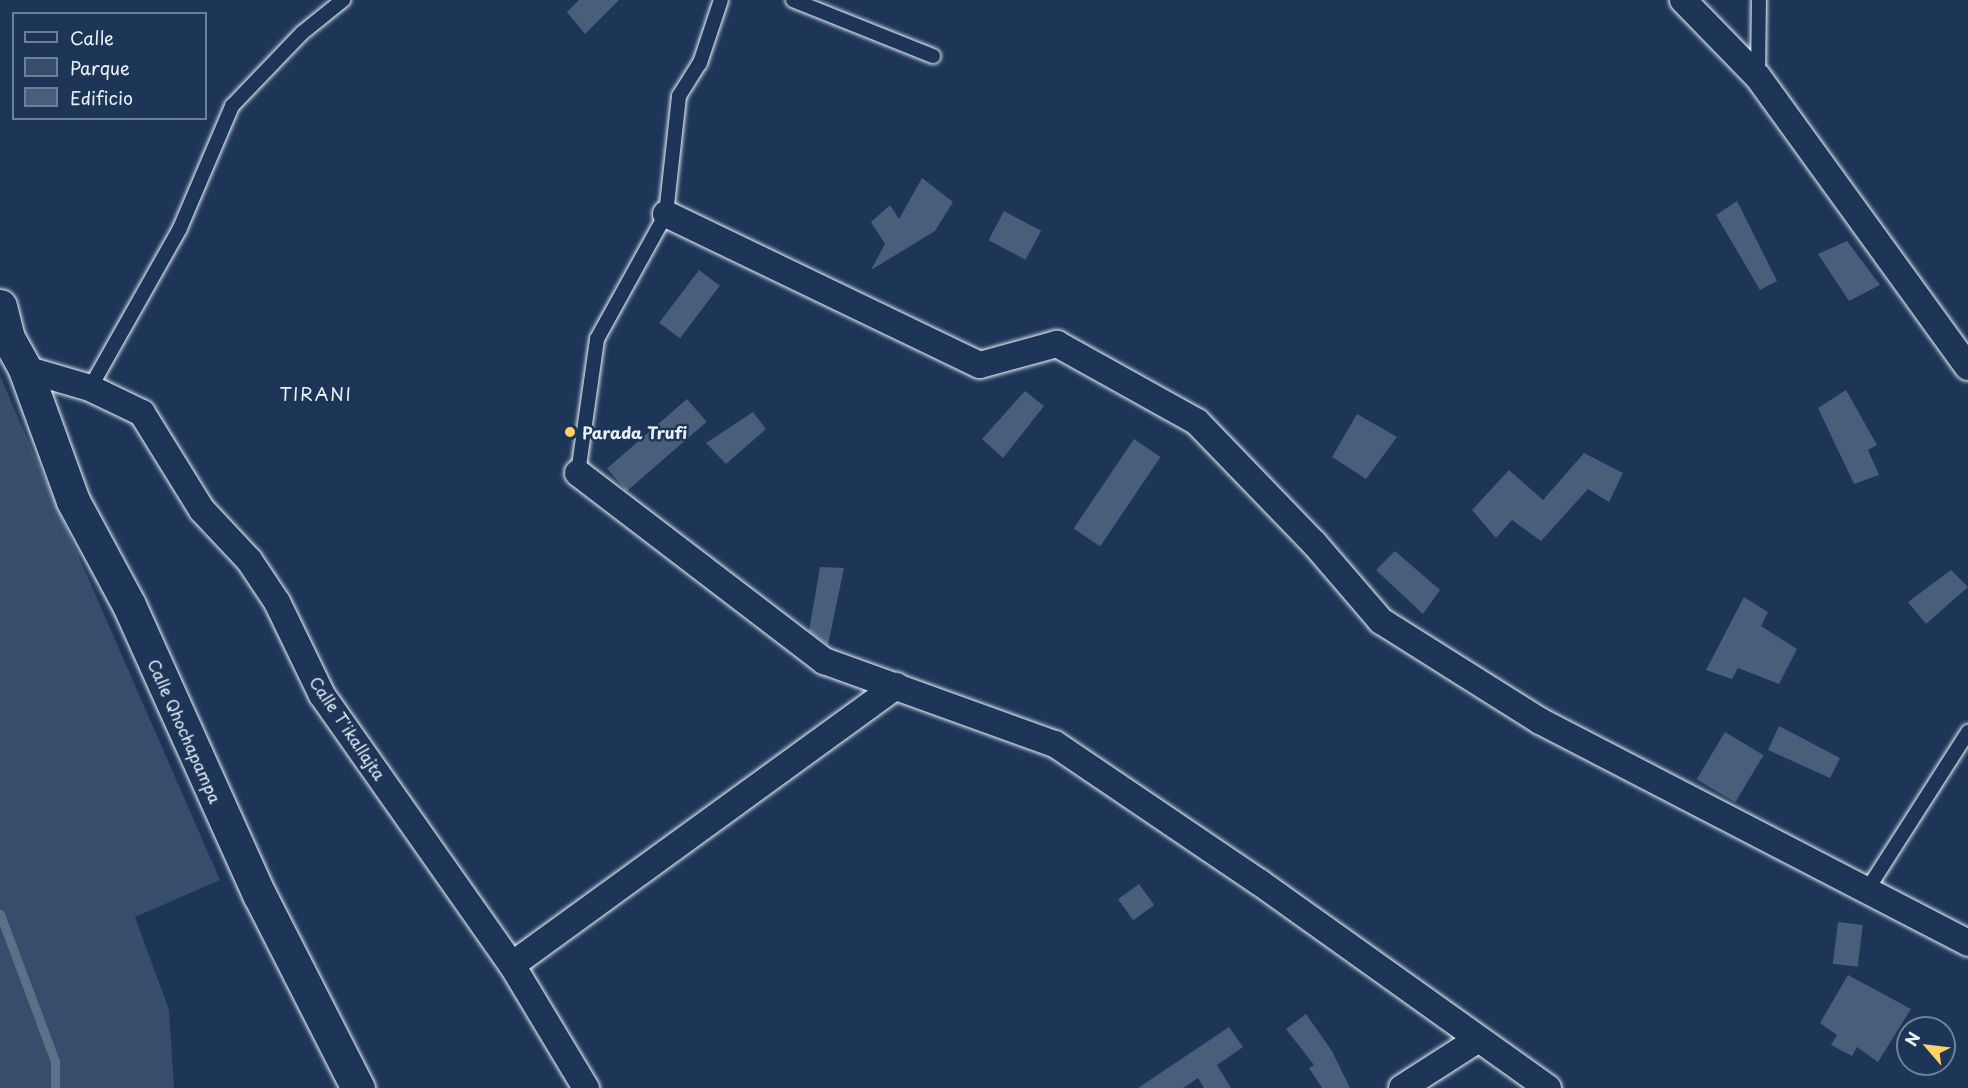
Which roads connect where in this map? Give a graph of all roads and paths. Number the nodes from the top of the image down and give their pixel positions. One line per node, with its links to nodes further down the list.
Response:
1 (344, 0): 12 (lane)
2 (720, 0): 8 (lane)
3 (793, 0): 6 (lane)
4 (1683, 0): 7 (street)
5 (1759, 0): 7 (lane)
6 (933, 56)
7 (1758, 77): 10 (street)
8 (666, 214): 13 (lane); 16 (street)
9 (0, 306): 11 (street, Calle Qhochapampa)
10 (1968, 367)
11 (25, 369): 12 (street, Calle T'ikallajta); 20 (street, Calle Qhochapampa)
12 (90, 388): 18 (street, Calle T'ikallajta)
13 (578, 473): 14 (street)
14 (896, 686): 18 (street); 19 (street)
15 (1968, 732): 16 (lane)
16 (1867, 890): 17 (street)
17 (1968, 943)
18 (512, 965): 21 (street, Calle T'ikallajta)
19 (1477, 1040): 22 (street); 23 (street)
20 (358, 1088)
21 (586, 1088)
22 (1402, 1088)
23 (1548, 1088)

